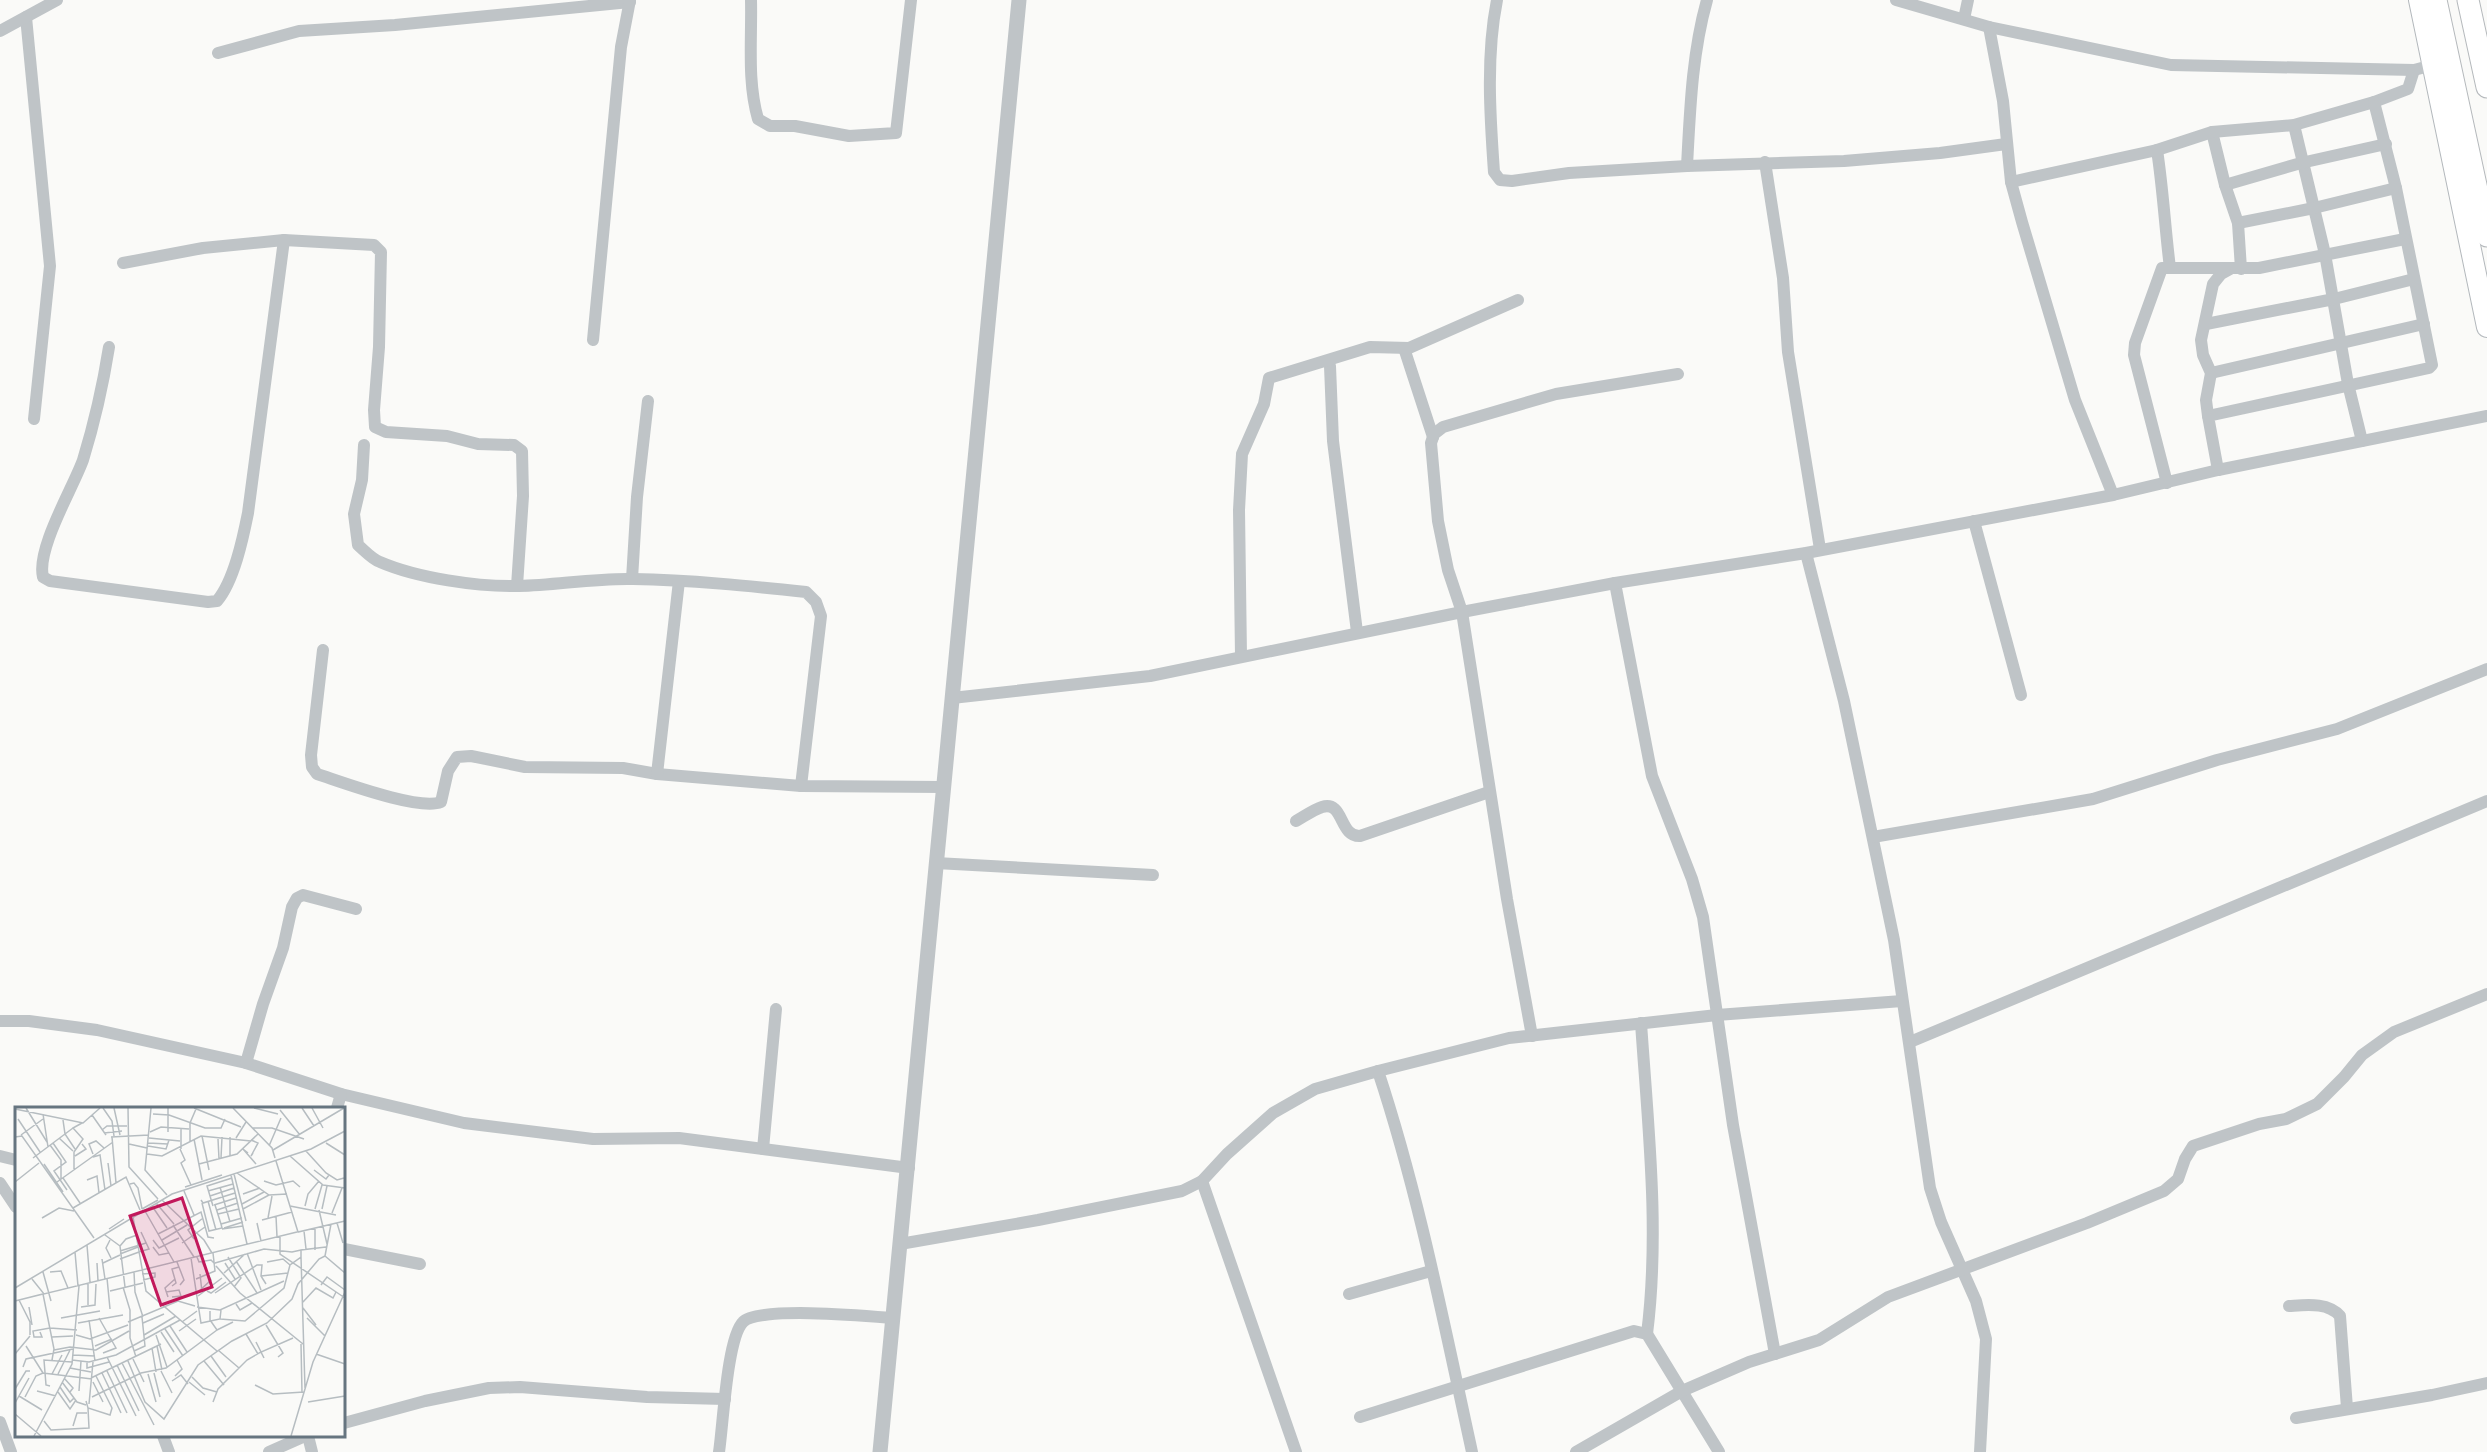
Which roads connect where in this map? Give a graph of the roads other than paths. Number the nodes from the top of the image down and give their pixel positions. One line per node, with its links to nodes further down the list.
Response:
1 (57, 0): 13 (street)
2 (751, 0): 3 (street)
3 (911, 0)
4 (1019, 0): 78 (street)
5 (1497, 0): 28 (street)
6 (1707, 0): 28 (street)
7 (1896, 0): 14 (street)
8 (1968, 0): 14 (street)
9 (2419, 0): 18 (main road)
10 (2436, 0): 34 (highway)
11 (2468, 0): 19 (highway)
12 (630, 1): 17 (street); 47 (street)
13 (26, 17): 16 (street); 58 (street)
14 (1964, 20): 15 (street)
15 (1989, 27): 18 (street); 23 (street)
16 (0, 32)
17 (218, 53)
18 (2424, 68): 20 (street); 46 (main road)
19 (2487, 87)
20 (2374, 102): 21 (street); 24 (street)
21 (2294, 125): 22 (street); 27 (street)
22 (2212, 132): 25 (street); 30 (street)
23 (2006, 144): 26 (street); 29 (street)
24 (2386, 144): 27 (street); 31 (street)
25 (2157, 150): 29 (street); 39 (street)
26 (1766, 162): 28 (street); 66 (street)
27 (2301, 163): 30 (street); 32 (street)
28 (1687, 166)
29 (2012, 182): 64 (street)
30 (2225, 186): 33 (street)
31 (2396, 188): 32 (street); 35 (street)
32 (2314, 208): 33 (street); 37 (street)
33 (2238, 223): 40 (street)
34 (2487, 236)
35 (2405, 239): 37 (street); 41 (street)
36 (284, 240): 38 (street); 49 (street); 71 (street)
37 (2325, 254): 40 (street); 42 (street)
38 (123, 263)
39 (2170, 268): 40 (street); 63 (street)
40 (2235, 269): 44 (street)
41 (2414, 279): 42 (street); 45 (street)
42 (2334, 299): 44 (street); 48 (street)
43 (1518, 300): 50 (street)
44 (2206, 324): 52 (street)
45 (2424, 324): 48 (street); 54 (street)
46 (2487, 327)
47 (593, 340)
48 (2342, 342): 52 (street); 54 (street)
49 (110, 347)
50 (1404, 348): 59 (street); 75 (street)
51 (1330, 366): 73 (street)
52 (2211, 373): 56 (street)
53 (1678, 374): 59 (street)
54 (2348, 384): 56 (street); 60 (street)
55 (648, 401): 68 (street)
56 (2208, 416): 62 (street)
57 (2487, 416): 60 (street)
58 (34, 419)
59 (1433, 437): 72 (street)
60 (2362, 441): 62 (street)
61 (364, 445): 71 (street)
62 (2218, 470): 63 (street)
63 (2167, 483): 64 (street)
64 (2113, 495): 65 (street)
65 (1974, 521): 66 (street); 77 (street)
66 (1820, 549): 67 (street)
67 (1806, 553): 70 (street); 85 (street)
68 (632, 579): 69 (street); 71 (street)
69 (679, 581): 79 (street); 80 (street)
70 (1615, 583): 72 (street); 92 (street)
71 (517, 586)
72 (1462, 612): 73 (street); 82 (street)
73 (1357, 632): 75 (street)
74 (323, 650): 79 (street)
75 (1241, 657): 78 (street)
76 (2487, 669): 85 (street)
77 (2021, 695)
78 (952, 698): 81 (street)
79 (657, 774): 80 (street)
80 (801, 786): 81 (street)
81 (943, 787): 86 (street)
82 (1489, 792): 84 (street); 95 (street)
83 (2487, 801): 96 (street)
84 (1296, 820)
85 (1873, 837): 90 (street)
86 (936, 863): 87 (street); 104 (street)
87 (1153, 875)
88 (356, 909): 97 (street)
89 (2487, 994): 111 (street)
90 (1902, 1001): 92 (street); 96 (street)
91 (776, 1009): 101 (street)
92 (1717, 1016): 94 (street); 117 (street)
93 (0, 1021): 97 (street)
94 (1641, 1023): 95 (street); 116 (street)
95 (1532, 1036): 98 (street)
96 (1910, 1042): 111 (street)
97 (246, 1063): 99 (street)
98 (1378, 1071): 105 (street); 112 (street)
99 (341, 1094): 100 (street); 101 (street)
100 (337, 1107)
101 (763, 1149): 104 (street)
102 (0, 1156): 103 (street)
103 (15, 1160)
104 (909, 1168): 108 (street)
105 (1202, 1181): 108 (street); 136 (street)
106 (0, 1183): 107 (street)
107 (15, 1206)
108 (900, 1244): 115 (street)
109 (345, 1249): 110 (street)
110 (420, 1264)
111 (1962, 1270): 117 (street); 140 (street)
112 (1431, 1271): 113 (street); 119 (street)
113 (1349, 1294)
114 (2289, 1306): 122 (street)
115 (892, 1318): 121 (street); 135 (street)
116 (1647, 1334): 119 (street); 120 (street)
117 (1775, 1354): 120 (street)
118 (2487, 1383): 122 (street)
119 (1457, 1387): 123 (street); 137 (street)
120 (1682, 1391): 138 (street); 139 (street)
121 (724, 1400): 126 (street); 134 (street)
122 (2347, 1408): 124 (street)
123 (1360, 1417)
124 (2296, 1418)
125 (0, 1422): 130 (street)
126 (345, 1423)
127 (162, 1437): 131 (street)
128 (304, 1437): 132 (street)
129 (306, 1437): 133 (street)
130 (11, 1452)
131 (169, 1452)
132 (269, 1452)
133 (312, 1452)
134 (719, 1452)
135 (880, 1452)
136 (1296, 1452)
137 (1472, 1452)
138 (1576, 1452)
139 (1719, 1452)
140 (1980, 1452)

